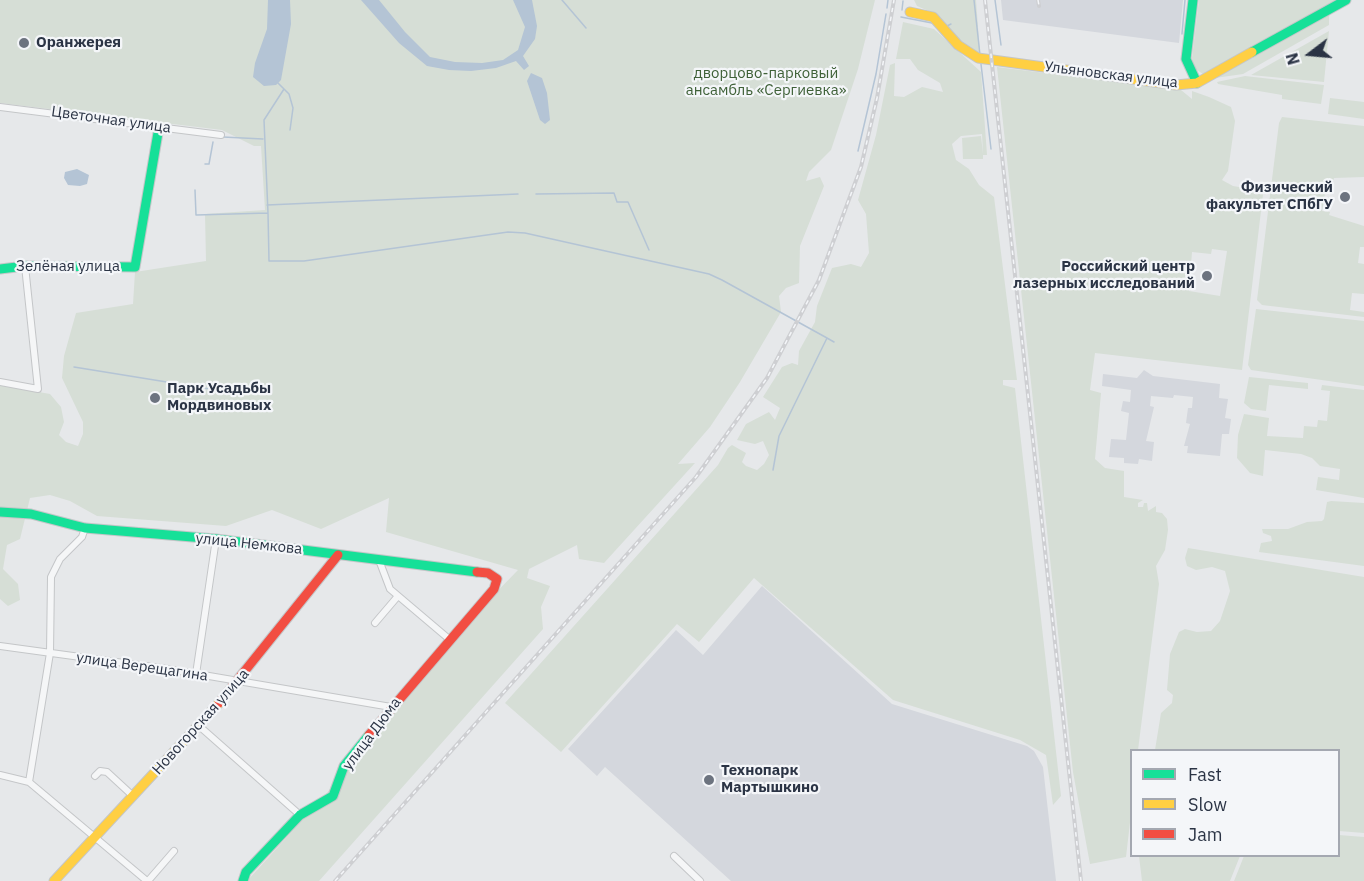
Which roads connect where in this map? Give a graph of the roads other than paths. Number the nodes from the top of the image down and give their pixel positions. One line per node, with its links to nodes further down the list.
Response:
1 (1193, 0): 4 (street)
2 (1346, 0): 4 (street, Ульяновская улица)
3 (910, 12): 4 (street, Ульяновская улица)
4 (1197, 83)
5 (0, 106): 6 (street, Цветочная улица)
6 (159, 127): 7 (street, Цветочная улица); 8 (street, Зелёная улица)
7 (221, 135)
8 (25, 266): 9 (street, Зелёная улица); 10 (street)
9 (0, 269)
10 (0, 382)
11 (0, 512): 12 (street, улица Немкова)
12 (85, 528): 13 (street, улица Немкова); 21 (street)
13 (216, 539): 14 (street, улица Немкова); 22 (street)
14 (338, 555): 15 (street, улица Немкова); 23 (street, Новогорская улица)
15 (379, 560): 16 (street, улица Немкова); 17 (street)
16 (497, 579): 19 (street, улица Дюма)
17 (398, 596): 18 (street); 19 (street)
18 (375, 623)
19 (449, 639): 24 (street, улица Дюма)
20 (0, 646): 21 (street, улица Верещагина)
21 (50, 653): 22 (street, улица Верещагина); 28 (street)
22 (196, 674): 23 (street, улица Верещагина)
23 (239, 681): 24 (street, улица Верещагина); 25 (street, Новогорская улица)
24 (391, 706): 30 (street, улица Дюма)
25 (198, 725): 29 (street, Новогорская улица); 30 (street)
26 (0, 775): 28 (street)
27 (95, 776): 29 (street)
28 (29, 782): 31 (street)
29 (133, 796): 31 (street, Новогорская улица)
30 (300, 814): 36 (street, улица Дюма)
31 (94, 839): 34 (street, Новогорская улица); 35 (street)
32 (174, 850): 35 (street)
33 (674, 856): 37 (street)
34 (54, 881)
35 (147, 881)
36 (243, 881)
37 (700, 881)

